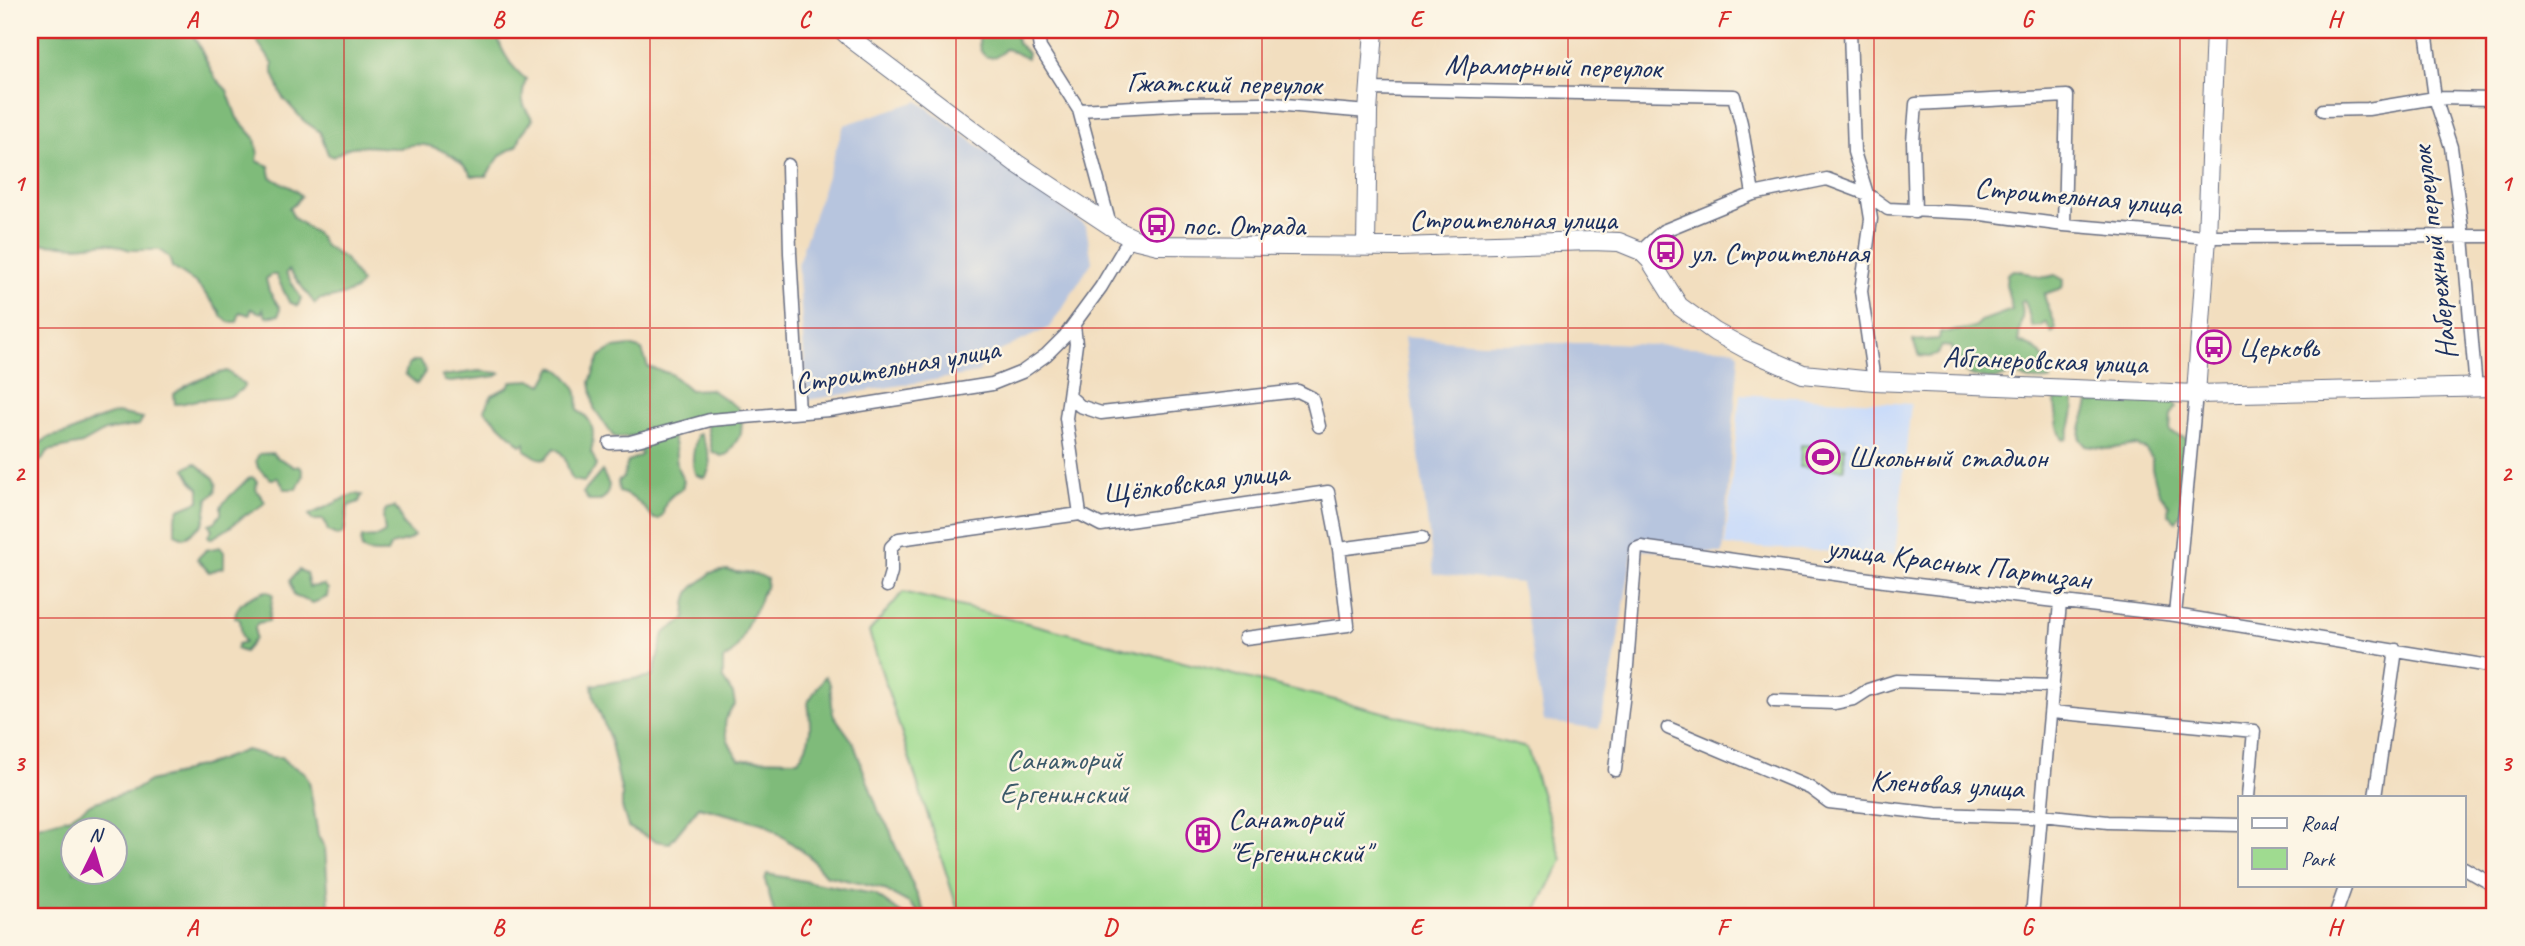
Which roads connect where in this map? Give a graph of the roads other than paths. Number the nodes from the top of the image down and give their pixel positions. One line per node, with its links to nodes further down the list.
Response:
1 (842, 30): 17 (street, Строительная улица)
2 (1037, 30): 10 (street)
3 (1374, 30): 7 (street)
4 (1850, 30): 15 (street)
5 (2215, 30): 20 (street)
6 (2426, 30): 8 (street, Набережный переулок)
7 (1370, 89): 12 (street); 14 (street, Мраморный переулок)
8 (2435, 98): 9 (street); 11 (street); 21 (street, Набережный переулок)
9 (2495, 99)
10 (1079, 110): 12 (street, Гжатский переулок); 17 (street)
11 (2323, 110)
12 (1368, 112): 23 (street)
13 (788, 165): 31 (street)
14 (1754, 194): 15 (street, Строительная улица); 24 (street, Строительная улица)
15 (1867, 194): 16 (street, Строительная улица); 26 (street)
16 (1915, 212): 18 (street, Строительная улица); 18 (street)
17 (1110, 225): 22 (street, Строительная улица)
18 (2064, 225): 20 (street, Строительная улица)
19 (2495, 236): 21 (street, Строительная улица)
20 (2207, 237): 21 (street, Строительная улица); 29 (street)
21 (2463, 237): 28 (street, Набережный переулок)
22 (1130, 238): 23 (street, Строительная улица); 25 (street, Строительная улица)
23 (1366, 246): 24 (street, Строительная улица)
24 (1641, 251): 26 (street, Абганеровская улица)
25 (1074, 325): 30 (street); 31 (street, Строительная улица)
26 (1874, 381): 29 (street, Абганеровская улица)
27 (2495, 387): 28 (street, Абганеровская улица)
28 (2476, 389): 29 (street, Абганеровская улица)
29 (2196, 394): 39 (street)
30 (1069, 396): 32 (street); 34 (street)
31 (799, 412): 33 (street, Строительная улица)
32 (1319, 426)
33 (610, 443)
34 (1080, 514): 36 (street, Щёлковская улица); 37 (street, Щёлковская улица)
35 (1422, 538): 36 (street)
36 (1339, 549): 40 (street)
37 (887, 586)
38 (2060, 603): 39 (street, улица Красных Партизан); 43 (street); 47 (street, улица Красных Партизан)
39 (2175, 615): 41 (street, улица Красных Партизан)
40 (1245, 638)
41 (2396, 650): 42 (street, улица Красных Партизан); 49 (street)
42 (2495, 667)
43 (2053, 685): 44 (street); 45 (street)
44 (1774, 701)
45 (2052, 712): 48 (street); 50 (street)
46 (1668, 728): 50 (street, Кленовая улица)
47 (1615, 770)
48 (2248, 796)
49 (2375, 796)
50 (2042, 815): 51 (street, Кленовая улица); 55 (street)
51 (2238, 825)
52 (2466, 869): 54 (street)
53 (2346, 886): 56 (street)
54 (2495, 886)
55 (2032, 916)
56 (2335, 916)

